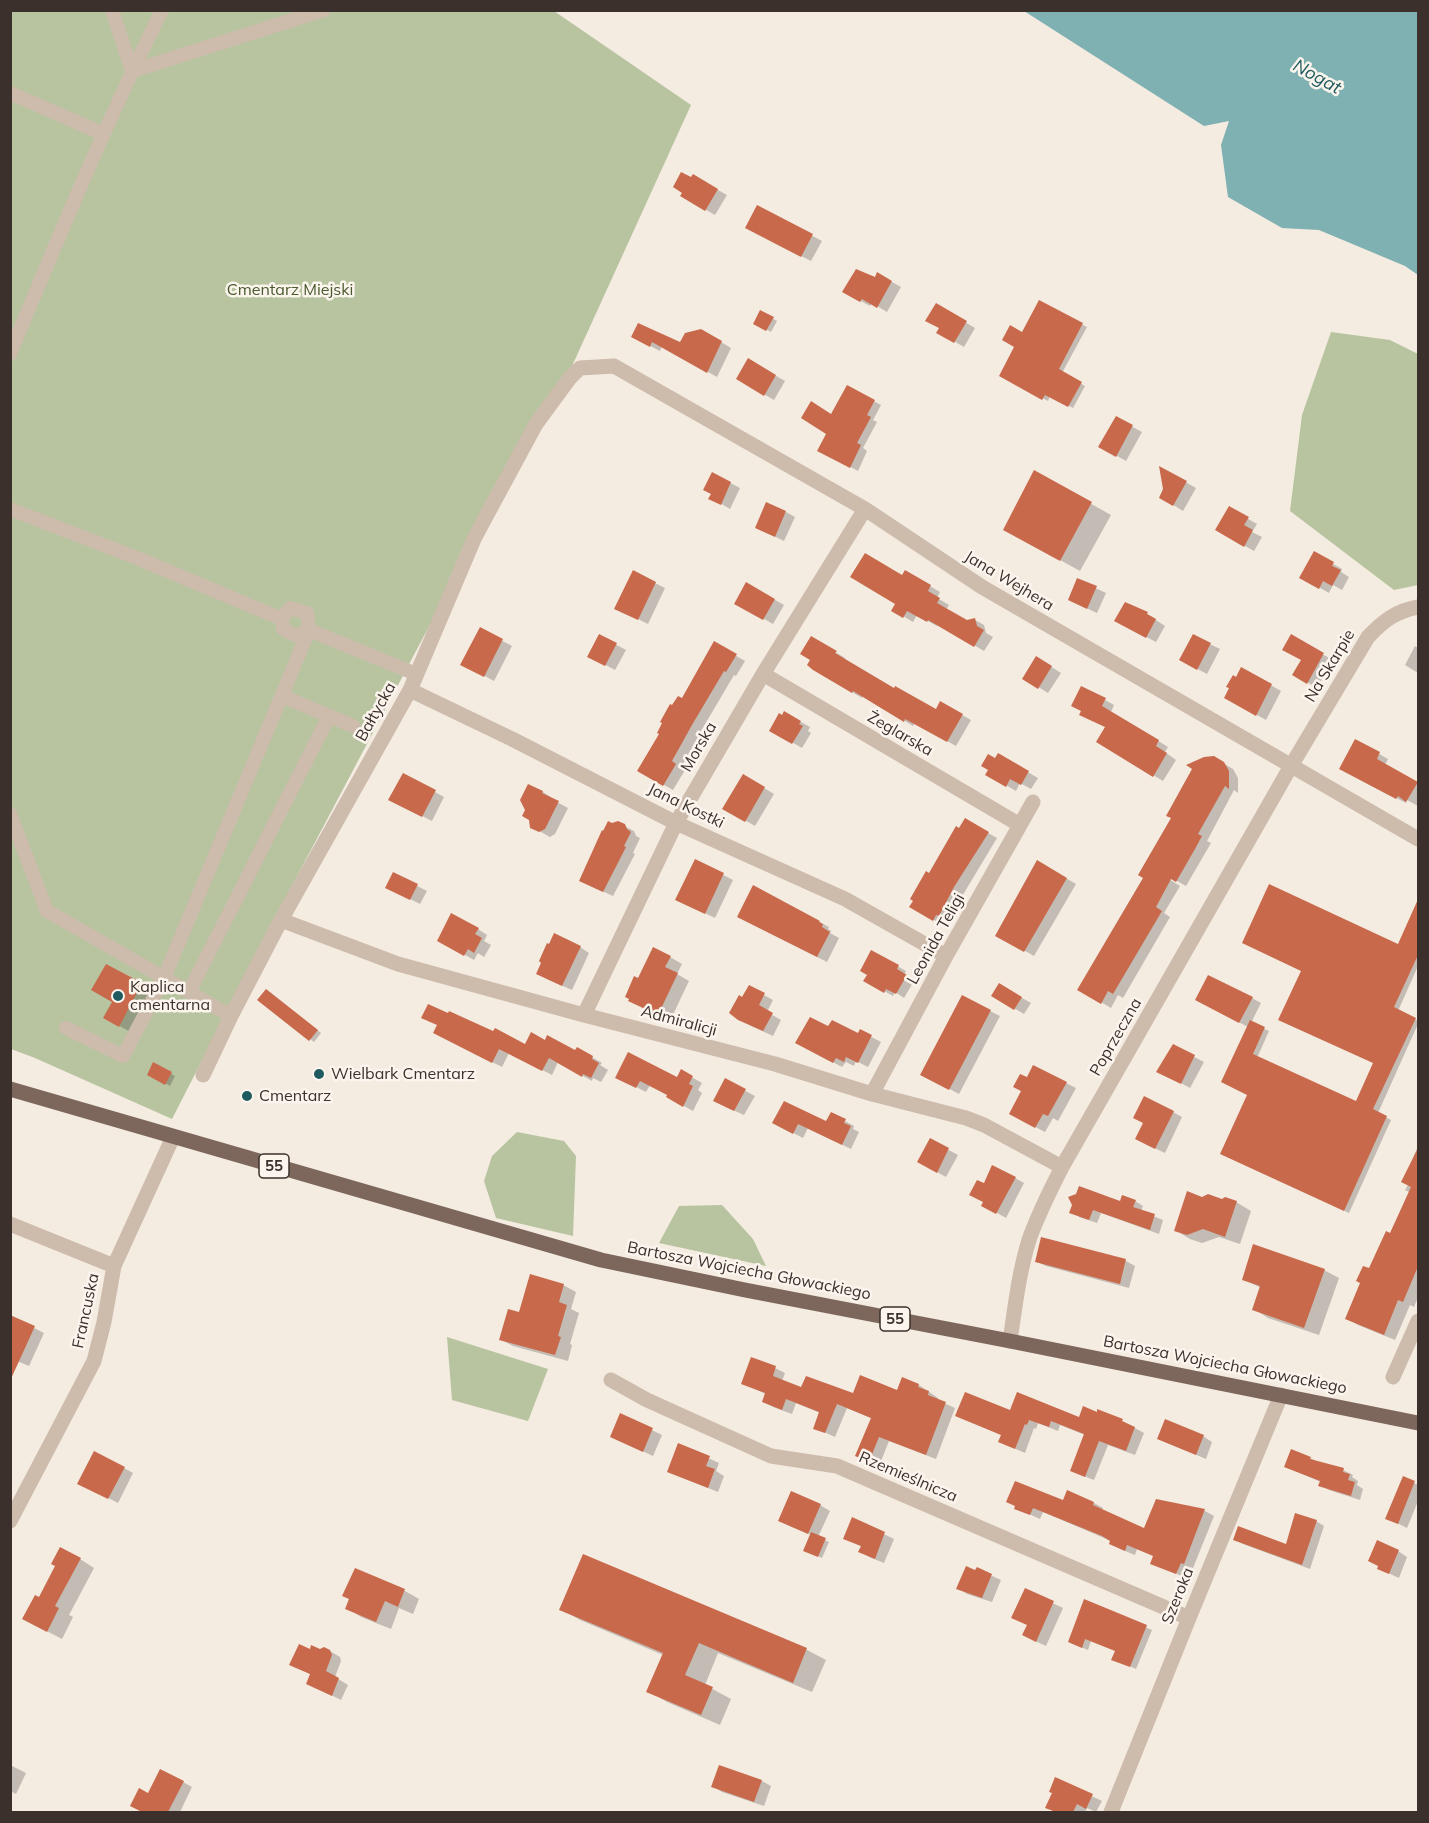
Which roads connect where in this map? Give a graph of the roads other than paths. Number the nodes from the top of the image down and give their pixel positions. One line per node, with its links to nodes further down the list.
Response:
1 (112, 10): 4 (street)
2 (162, 10): 4 (street)
3 (324, 10): 4 (street)
4 (132, 71): 6 (street)
5 (10, 93): 6 (street)
6 (104, 134): 7 (street)
7 (10, 354)
8 (580, 368): 10 (street, Jana Wejhera); 13 (street, Bałtycka)
9 (10, 509): 12 (street)
10 (866, 509): 14 (street, Morska); 19 (street, Jana Wejhera)
11 (1419, 607): 19 (street, Na Skarpie)
12 (309, 630): 13 (street); 16 (street)
13 (417, 674): 15 (street, Bałtycka)
14 (762, 674): 22 (street, Morska); 23 (street, Żeglarska)
15 (410, 690): 22 (street, Jana Kostki); 25 (street, Bałtycka)
16 (282, 696): 17 (street); 27 (street)
17 (329, 716): 18 (street); 28 (street)
18 (353, 726)
19 (1291, 766): 24 (street, Jana Wejhera); 36 (street, Poprzeczna)
20 (1033, 802): 23 (street, Leonida Teligi)
21 (10, 814): 27 (street)
22 (676, 823): 26 (street, Jana Kostki); 29 (street, Morska)
23 (1020, 825): 26 (street, Leonida Teligi)
24 (1419, 839)
25 (281, 920): 29 (street, Admiralicji); 30 (street, Bałtycka)
26 (946, 956): 34 (street, Leonida Teligi)
27 (164, 978): 28 (street); 31 (street)
28 (189, 992): 30 (street)
29 (584, 1015): 34 (street, Admiralicji)
30 (231, 1016): 32 (street, Bałtycka)
31 (66, 1028)
32 (203, 1075)
33 (10, 1089): 35 (main road, Bartosza Wojciecha Głowackiego / 55)
34 (872, 1094): 36 (street, Admiralicji)
35 (173, 1137): 38 (street, Francuska); 40 (main road, Bartosza Wojciecha Głowackiego / 55)
36 (1062, 1167): 40 (street, Poprzeczna)
37 (10, 1224): 38 (street)
38 (114, 1266): 45 (street, Francuska)
39 (1419, 1321): 41 (street)
40 (1010, 1341): 43 (main road, Bartosza Wojciecha Głowackiego / 55)
41 (1394, 1377)
42 (611, 1380): 46 (street, Rzemieślnicza)
43 (1281, 1395): 44 (main road, Bartosza Wojciecha Głowackiego / 55); 46 (street, Szeroka)
44 (1419, 1424)
45 (10, 1521)
46 (1189, 1618): 47 (street, Szeroka)
47 (1111, 1812)

